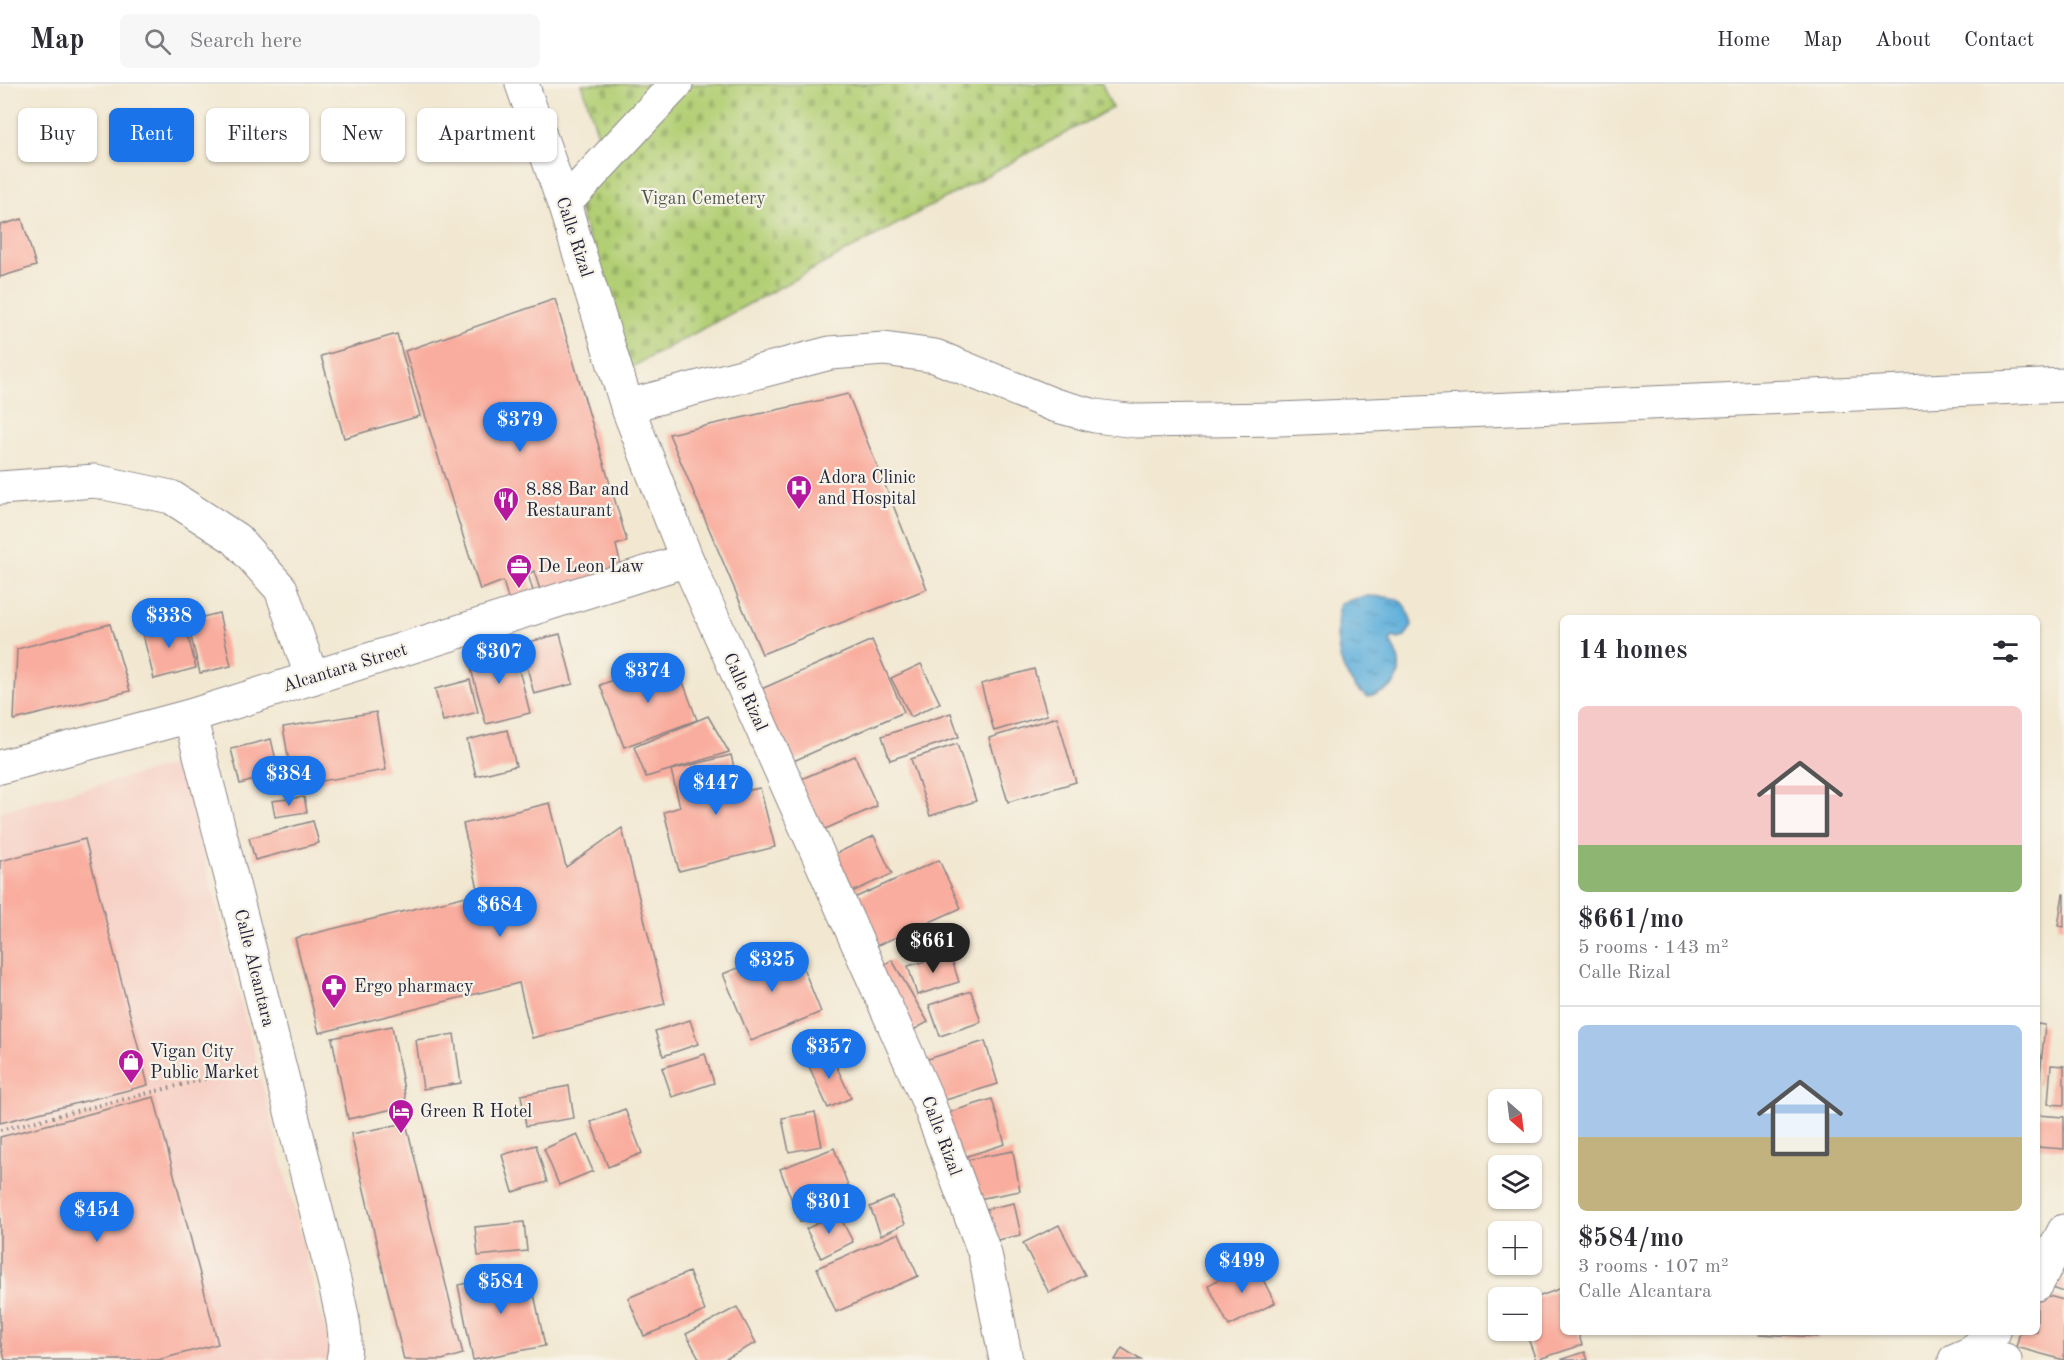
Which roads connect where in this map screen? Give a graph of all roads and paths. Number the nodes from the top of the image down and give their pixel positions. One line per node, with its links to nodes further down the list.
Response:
1 (522, 84): 3 (street, Calle Rizal)
2 (676, 84): 3 (street)
3 (564, 204): 5 (street, Calle Rizal)
4 (2064, 385): 5 (street)
5 (627, 406): 7 (street, Calle Rizal)
6 (0, 488): 8 (street)
7 (687, 560): 8 (street, Alcantara Street); 17 (street, Calle Rizal)
8 (312, 678): 9 (street, Alcantara Street)
9 (190, 716): 10 (street, Alcantara Street); 11 (street, Calle Alcantara)
10 (0, 767)
11 (278, 1060): 12 (path); 16 (street, Calle Alcantara)
12 (0, 1130)
13 (2064, 1231): 14 (street)
14 (2040, 1278)
15 (1973, 1348): 18 (street)
16 (344, 1360)
17 (1006, 1360)
18 (2005, 1360)

